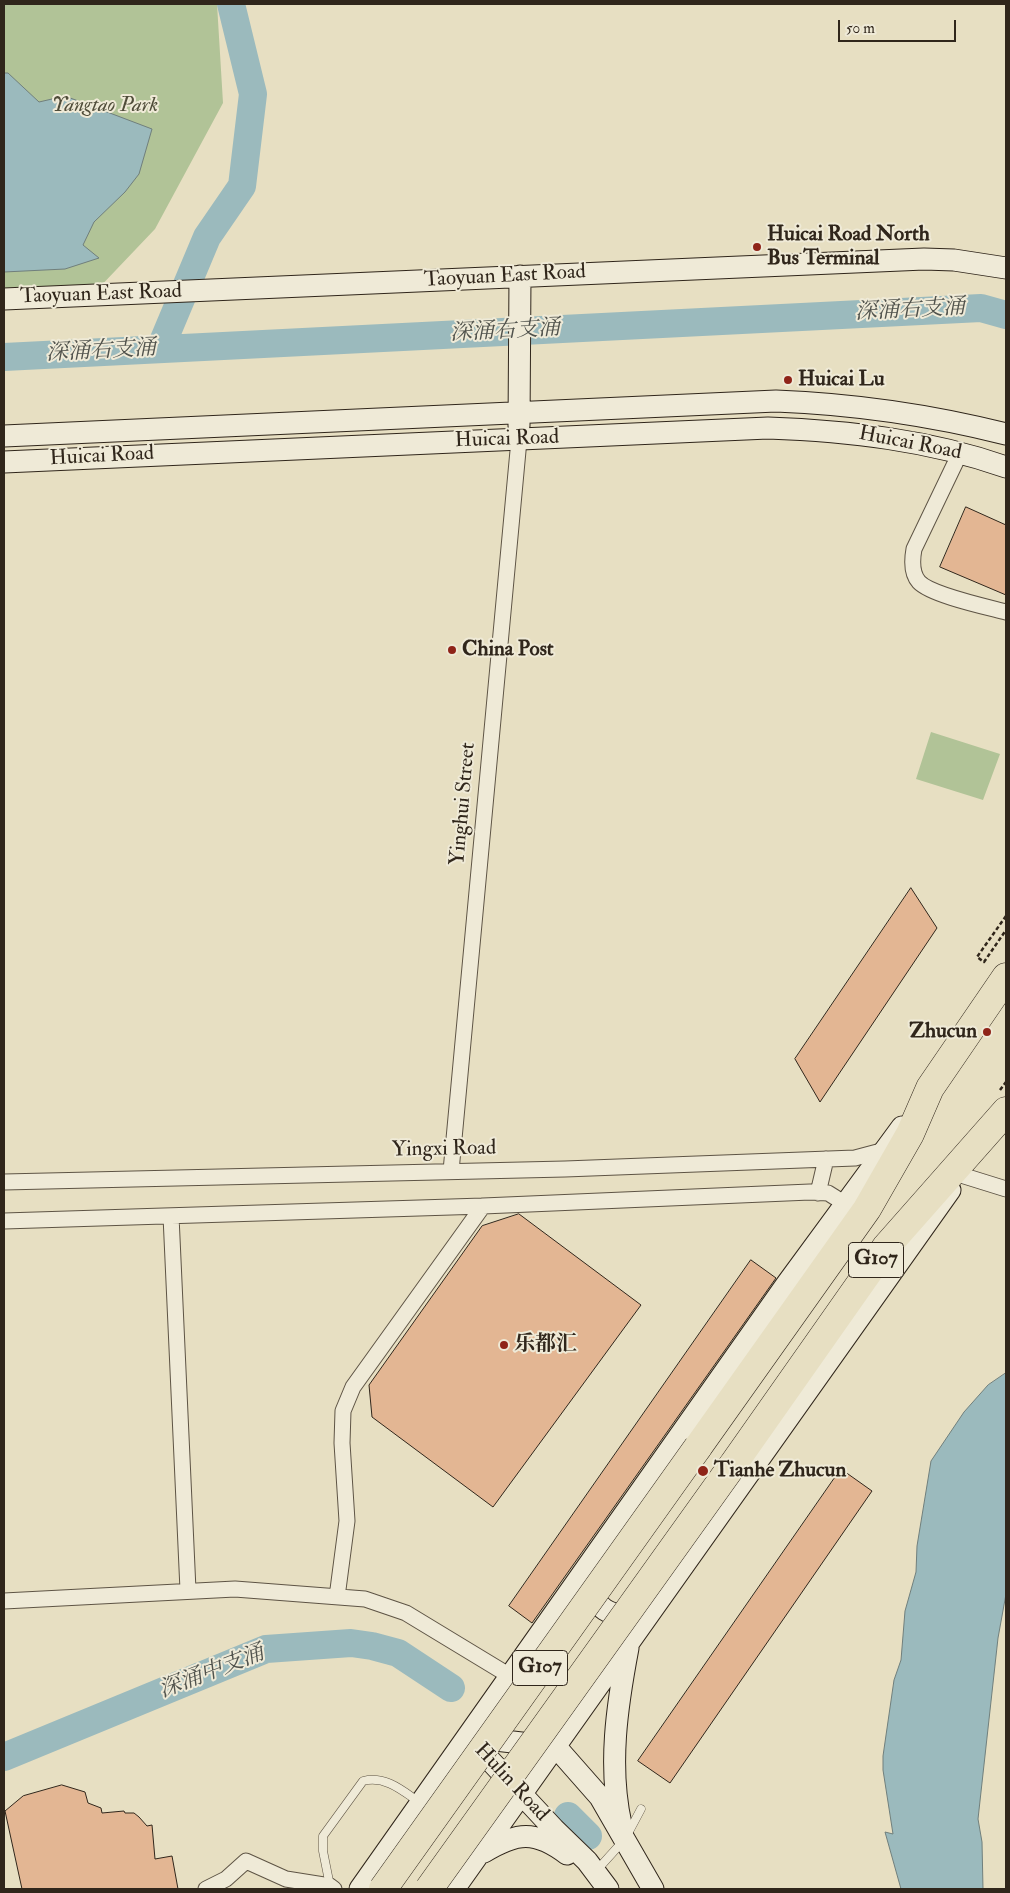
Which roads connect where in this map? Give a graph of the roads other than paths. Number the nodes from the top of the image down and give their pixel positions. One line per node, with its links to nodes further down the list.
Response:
1 (1006, 268): 2 (street, Taoyuan East Road)
2 (520, 276): 3 (street, Taoyuan East Road); 5 (street)
3 (4, 299)
4 (580, 408): 5 (street, Huicai Road); 8 (street, Huicai Road); 10 (street)
5 (518, 412): 6 (street, Huicai Road); 11 (street)
6 (119, 429): 7 (street, Huicai Road); 13 (street)
7 (70, 432): 9 (street, Huicai Road); 14 (street)
8 (1006, 434)
9 (4, 436)
10 (582, 437): 11 (street, Huicai Road); 12 (street, Huicai Road)
11 (519, 440): 13 (street, Huicai Road); 23 (street, Yinghui Street)
12 (960, 452): 16 (street, Huicai Road); 17 (street)
13 (120, 456): 14 (street, Huicai Road)
14 (71, 458): 15 (street, Huicai Road)
15 (4, 462)
16 (1006, 467)
17 (1006, 612)
18 (1006, 977): 19 (highway, G107)
19 (930, 1088): 21 (street); 50 (highway, G107, bridge)
20 (1002, 1107): 24 (street); 51 (highway, G107, bridge)
21 (885, 1150): 22 (street, Yingxi Road); 28 (street)
22 (826, 1158): 23 (street, Yingxi Road); 27 (street)
23 (451, 1171): 25 (street, Yingxi Road)
24 (961, 1175): 26 (street); 36 (street)
25 (4, 1182)
26 (1006, 1188)
27 (818, 1193): 28 (street); 29 (street)
28 (844, 1204): 32 (street)
29 (483, 1206): 30 (street); 34 (street)
30 (172, 1216): 31 (street); 33 (street)
31 (4, 1221)
32 (594, 1557): 36 (street); 38 (street)
33 (188, 1590): 34 (street); 35 (street)
34 (337, 1597): 38 (street)
35 (4, 1601)
36 (653, 1607): 37 (street)
37 (629, 1641): 40 (street); 44 (street)
38 (510, 1676): 39 (street)
39 (468, 1736): 40 (street, Hulin Road); 41 (street, Hulin Road); 42 (street)
40 (556, 1747): 41 (street); 44 (street)
41 (522, 1795): 45 (street); 46 (street, Hulin Road)
42 (421, 1803): 47 (lane); 49 (street)
43 (641, 1809): 44 (lane)
44 (625, 1839): 46 (lane); 54 (street)
45 (478, 1856): 46 (street); 52 (street)
46 (596, 1872): 53 (street, Hulin Road)
47 (332, 1888): 48 (street)
48 (206, 1889)
49 (360, 1889)
50 (382, 1889)
51 (429, 1889)
52 (454, 1889)
53 (608, 1889)
54 (653, 1889)

